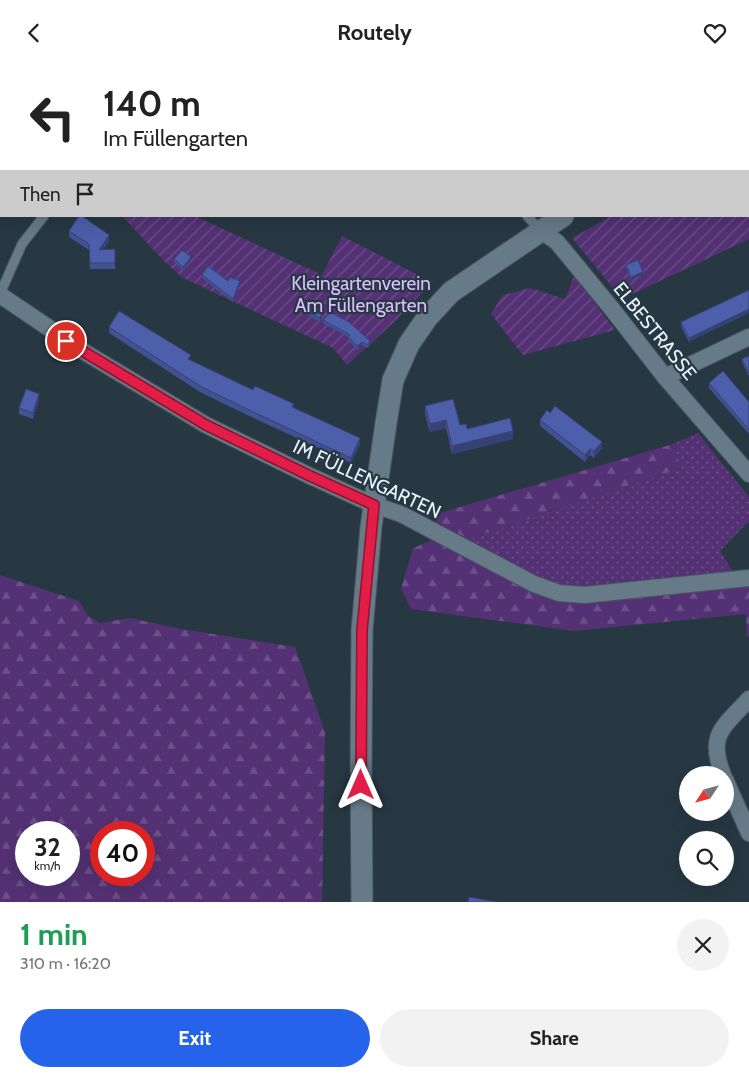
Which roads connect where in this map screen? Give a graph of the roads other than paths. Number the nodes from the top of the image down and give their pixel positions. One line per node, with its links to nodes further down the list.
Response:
1 (43, 217): 4 (lane)
2 (559, 217): 3 (street)
3 (534, 223): 6 (street, ELBESTRASSE); 8 (street)
4 (0, 294): 8 (street, IM FÜLLENGARTEN)
5 (749, 337): 6 (street)
6 (665, 377): 7 (street, ELBESTRASSE)
7 (749, 474)
8 (374, 505): 9 (street, IM FÜLLENGARTEN); 14 (street)
9 (749, 578)
10 (749, 699): 11 (street)
11 (720, 766)
12 (734, 799): 13 (street)
13 (749, 833)
14 (362, 902)

